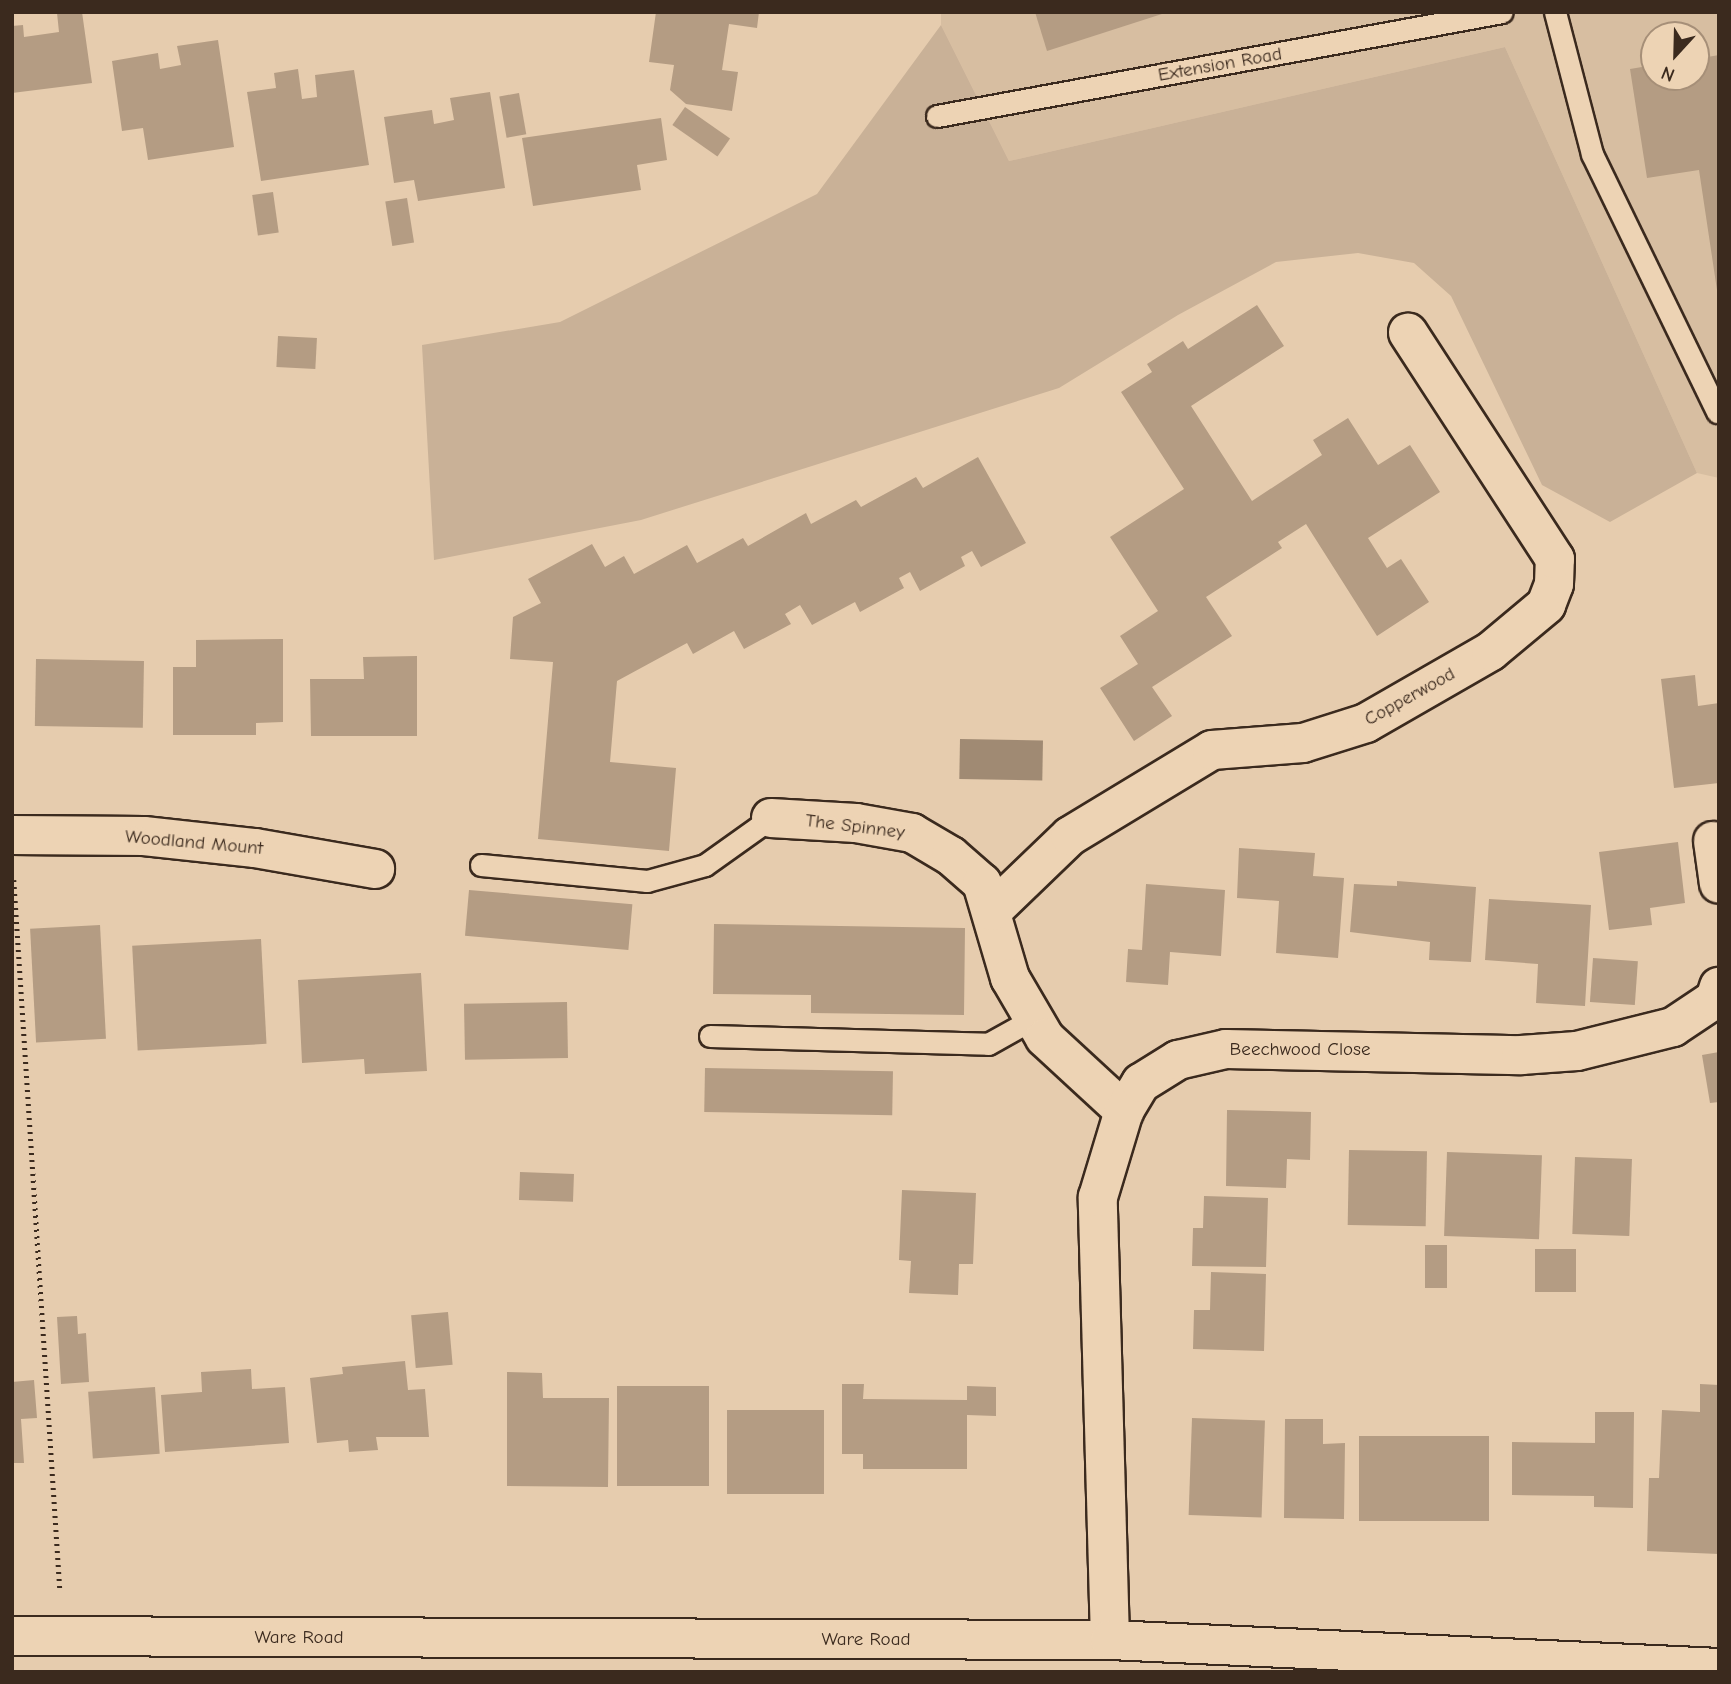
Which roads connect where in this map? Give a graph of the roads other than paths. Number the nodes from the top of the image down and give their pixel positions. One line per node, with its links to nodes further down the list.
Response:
1 (1502, 12): 3 (lane, Extension Road)
2 (1555, 12): 6 (lane)
3 (1442, 18): 4 (lane, Extension Road)
4 (937, 116)
5 (1408, 333): 13 (street, Copperwood)
6 (1717, 412)
7 (771, 818): 10 (lane); 13 (street, The Spinney)
8 (12, 835): 11 (street, Woodland Mount)
9 (1713, 841): 12 (street)
10 (481, 865)
11 (375, 869)
12 (1719, 884)
13 (992, 911): 15 (street, The Spinney)
14 (1718, 990): 17 (street, Beechwood Close)
15 (1033, 1019): 16 (lane); 17 (street, The Spinney)
16 (710, 1036)
17 (1124, 1111): 19 (street, Beechwood Close)
18 (12, 1636): 19 (street, Ware Road)
19 (1110, 1640): 20 (street, Ware Road)
20 (1719, 1668)

